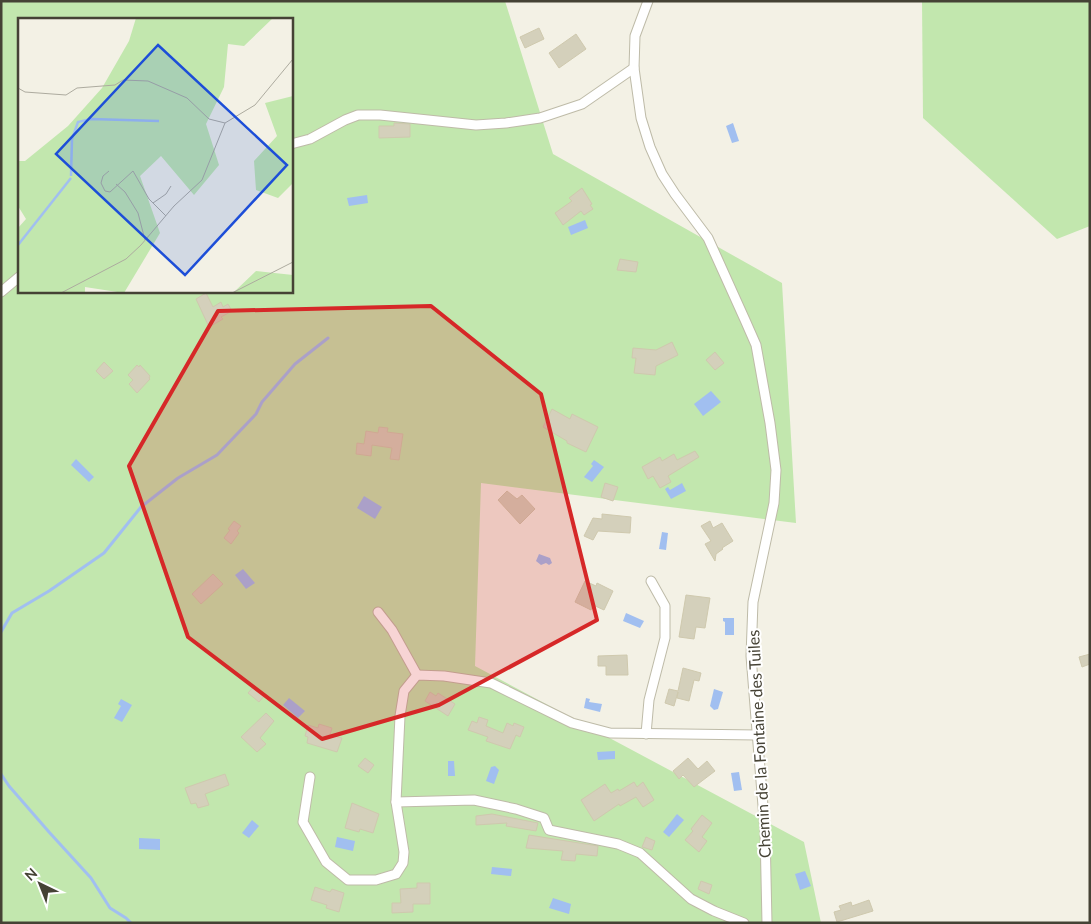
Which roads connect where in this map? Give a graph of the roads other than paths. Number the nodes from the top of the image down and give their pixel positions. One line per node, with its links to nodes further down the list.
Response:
1 (648, 1): 2 (street, Chemin de la Fontaine des Tuiles)
2 (634, 68): 3 (street); 10 (street, Chemin de la Fontaine des Tuiles)
3 (292, 144)
4 (18, 278): 5 (street)
5 (1, 292)
6 (651, 581): 9 (street)
7 (378, 612): 8 (street)
8 (418, 675): 9 (street); 12 (street)
9 (646, 734): 10 (street)
10 (757, 735): 14 (street, Chemin de la Fontaine des Tuiles)
11 (310, 777): 12 (street)
12 (396, 802): 13 (street)
13 (744, 923)
14 (767, 923)

